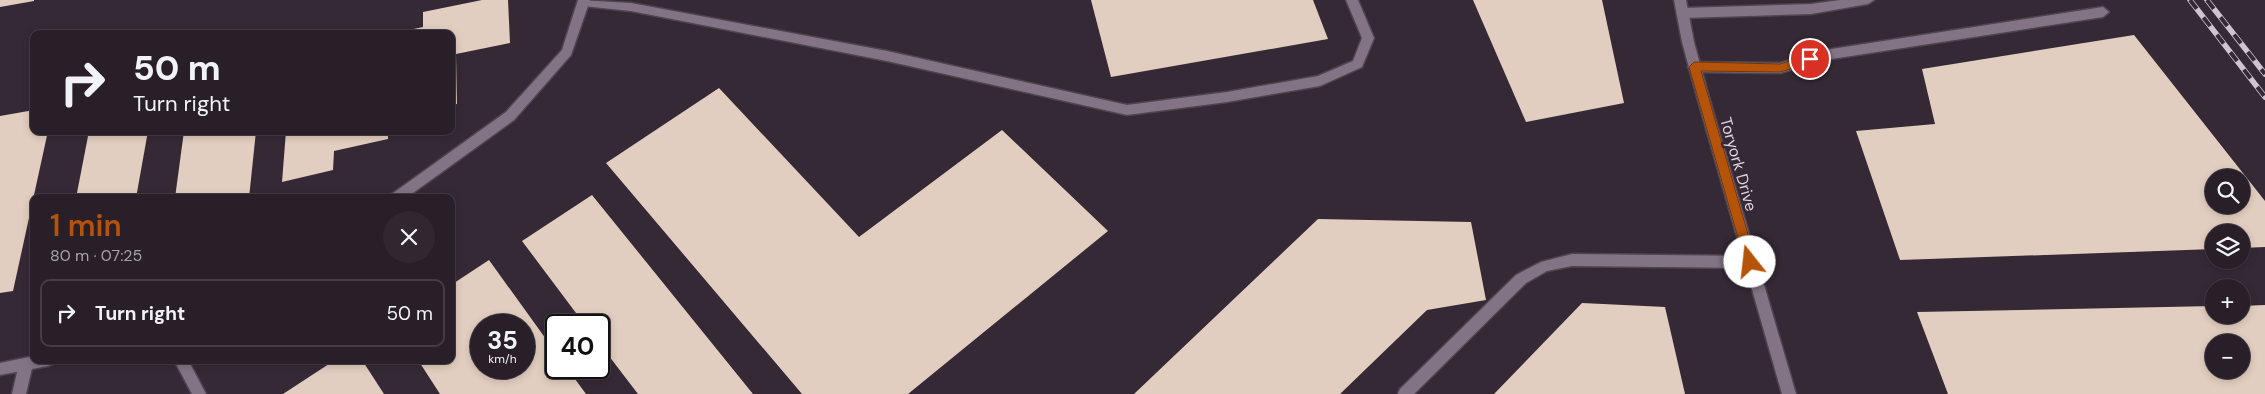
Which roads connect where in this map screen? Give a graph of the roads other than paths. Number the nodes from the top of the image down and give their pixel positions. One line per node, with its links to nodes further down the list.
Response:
1 (1352, 0): 4 (street)
2 (1680, 0): 6 (street, Toryork Drive)
3 (1868, 0): 6 (street)
4 (584, 1): 8 (street)
5 (2103, 12): 7 (street)
6 (1684, 13): 7 (street, Toryork Drive)
7 (1694, 67): 9 (street, Toryork Drive)
8 (402, 194)
9 (1750, 262): 16 (street); 17 (street, Toryork Drive)
10 (30, 363): 11 (street)
11 (26, 364): 13 (street); 14 (street)
12 (183, 364): 15 (street)
13 (0, 369)
14 (19, 394)
15 (199, 394)
16 (1405, 394)
17 (1789, 394)

